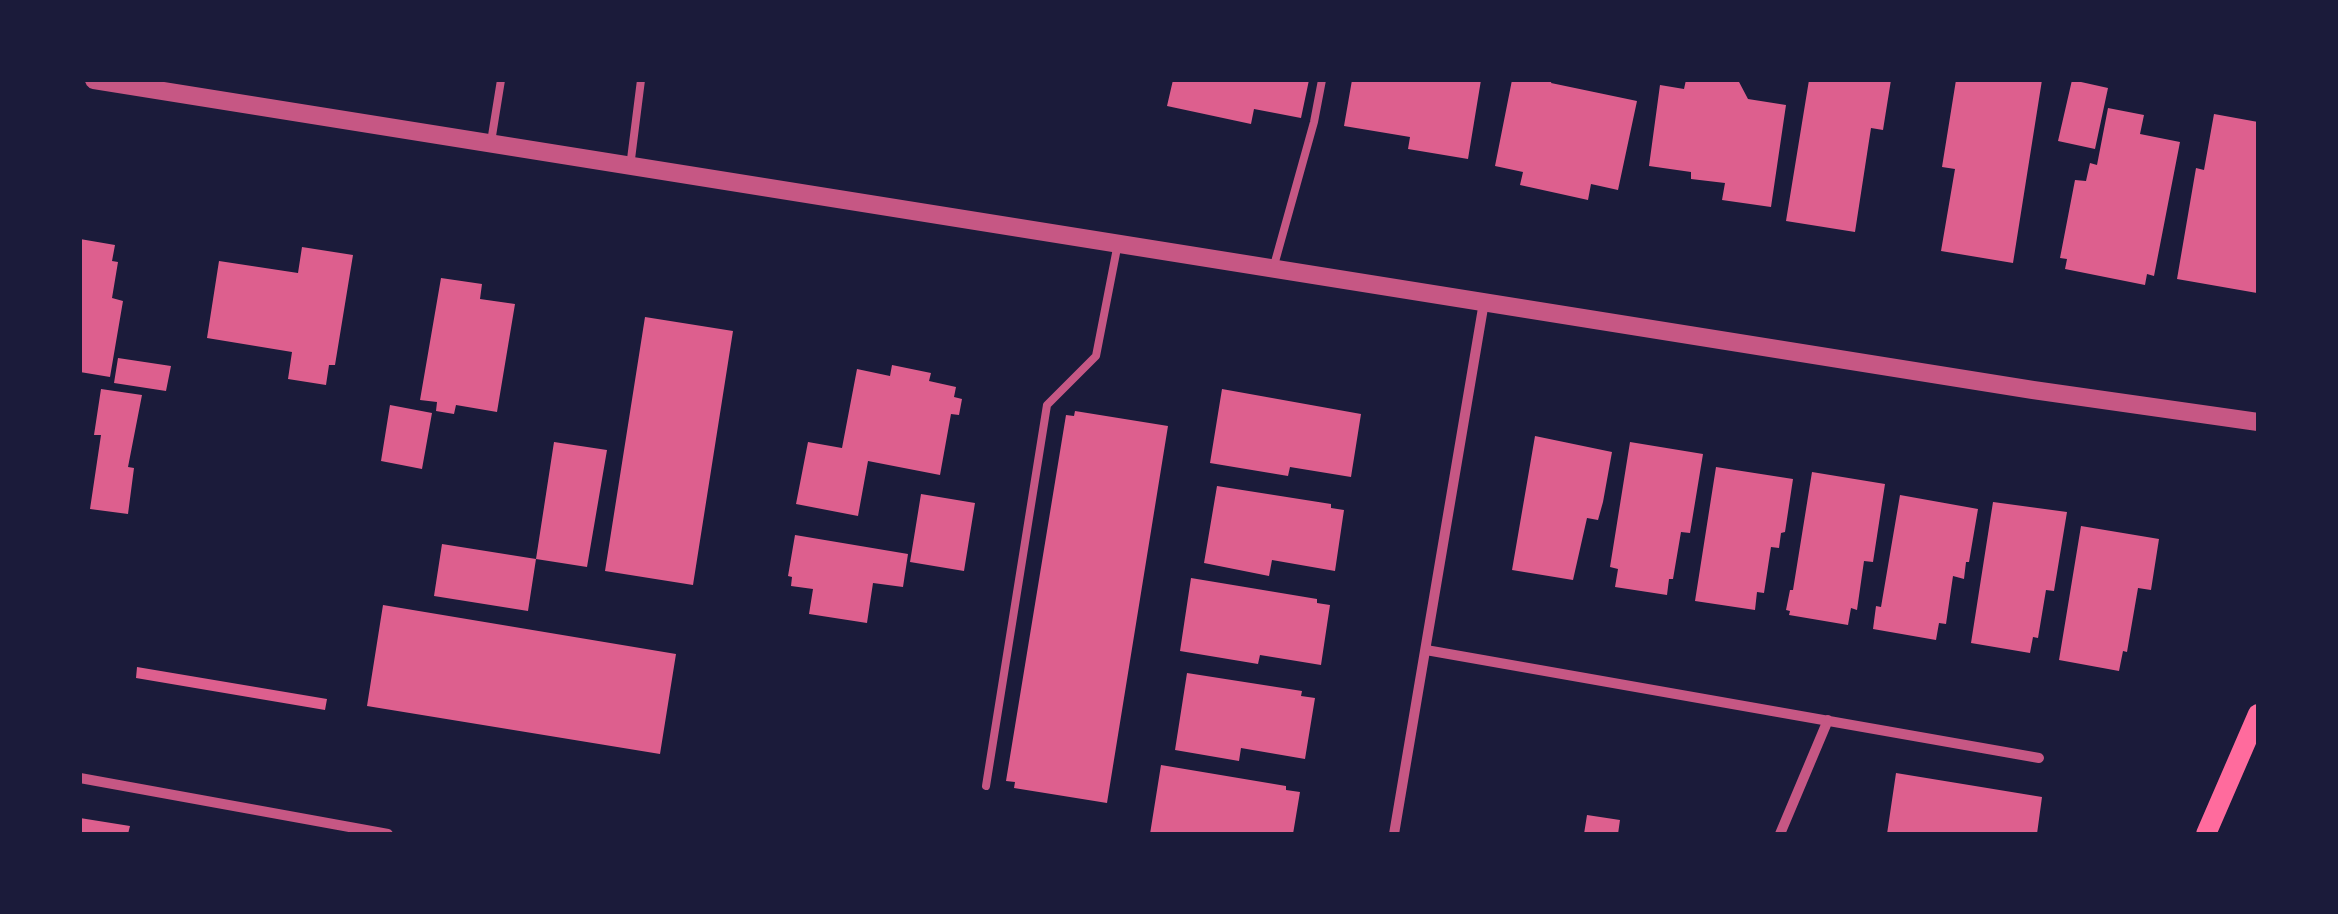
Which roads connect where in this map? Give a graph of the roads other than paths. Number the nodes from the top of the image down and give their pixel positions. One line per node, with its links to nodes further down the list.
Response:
1 (94, 80): 5 (street)
2 (502, 80): 5 (lane)
3 (641, 80): 6 (lane)
4 (1322, 80): 8 (lane)
5 (492, 142): 6 (street)
6 (630, 167): 7 (street)
7 (1118, 243): 8 (street); 16 (lane)
8 (1273, 268): 9 (street)
9 (1484, 302): 10 (street); 11 (street)
10 (2258, 422)
11 (1426, 650): 13 (street); 18 (street)
12 (2257, 719): 20 (main road)
13 (1828, 720): 14 (street); 19 (street)
14 (2039, 758)
15 (80, 778): 17 (street)
16 (986, 786)
17 (388, 834)
18 (1394, 834)
19 (1780, 834)
20 (2206, 834)

